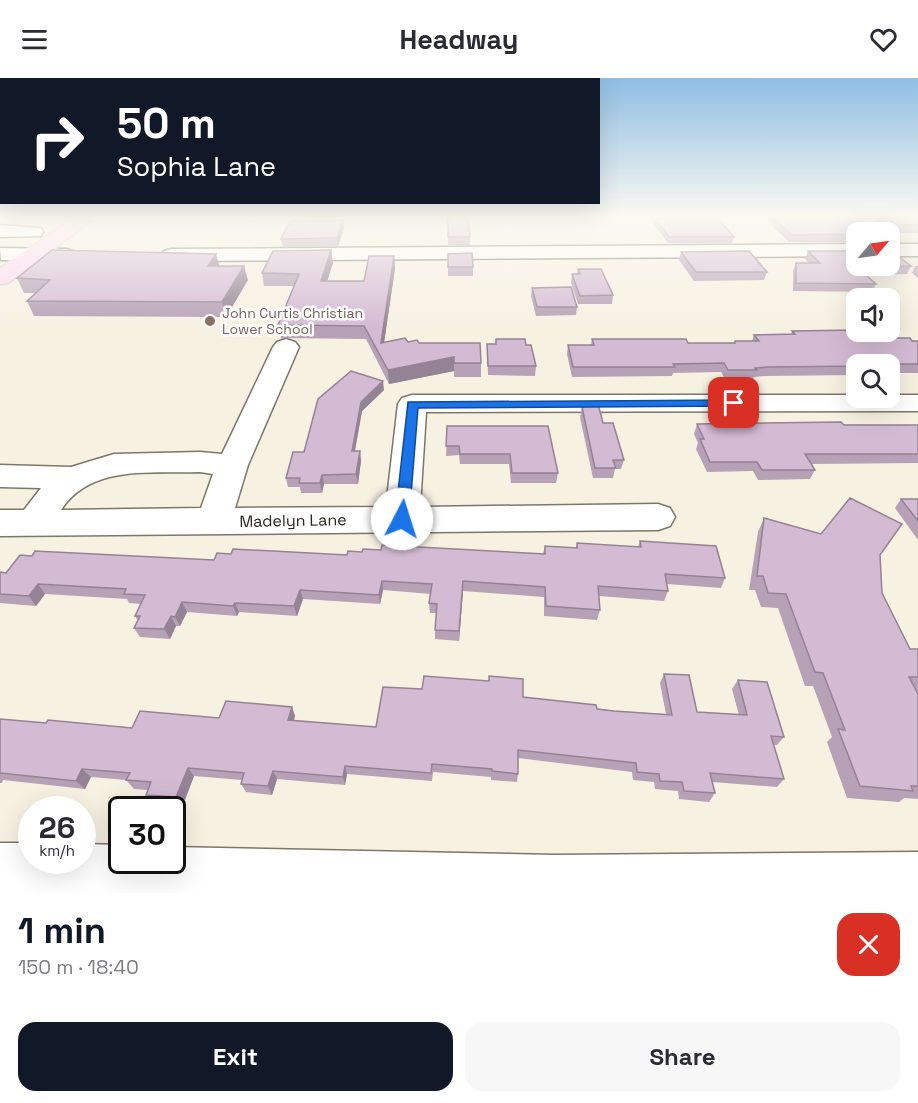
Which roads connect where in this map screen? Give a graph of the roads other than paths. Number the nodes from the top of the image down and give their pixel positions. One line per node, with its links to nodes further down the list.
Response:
1 (27, 253): 4 (street)
2 (35, 253): 4 (main road)
3 (427, 253): 6 (street)
4 (32, 255): 5 (street); 7 (main road)
5 (90, 255)
6 (149, 255)
7 (0, 278)
8 (286, 347): 10 (street)
9 (918, 403): 14 (street)
10 (232, 465): 12 (street); 15 (street)
11 (0, 476): 12 (street)
12 (76, 478): 16 (street)
13 (658, 517): 14 (street, Madelyn Lane)
14 (402, 519): 15 (street, Madelyn Lane)
15 (214, 521): 16 (street, Madelyn Lane)
16 (34, 522): 17 (street, Madelyn Lane)
17 (0, 523)
18 (0, 870): 19 (street)
19 (918, 880)

